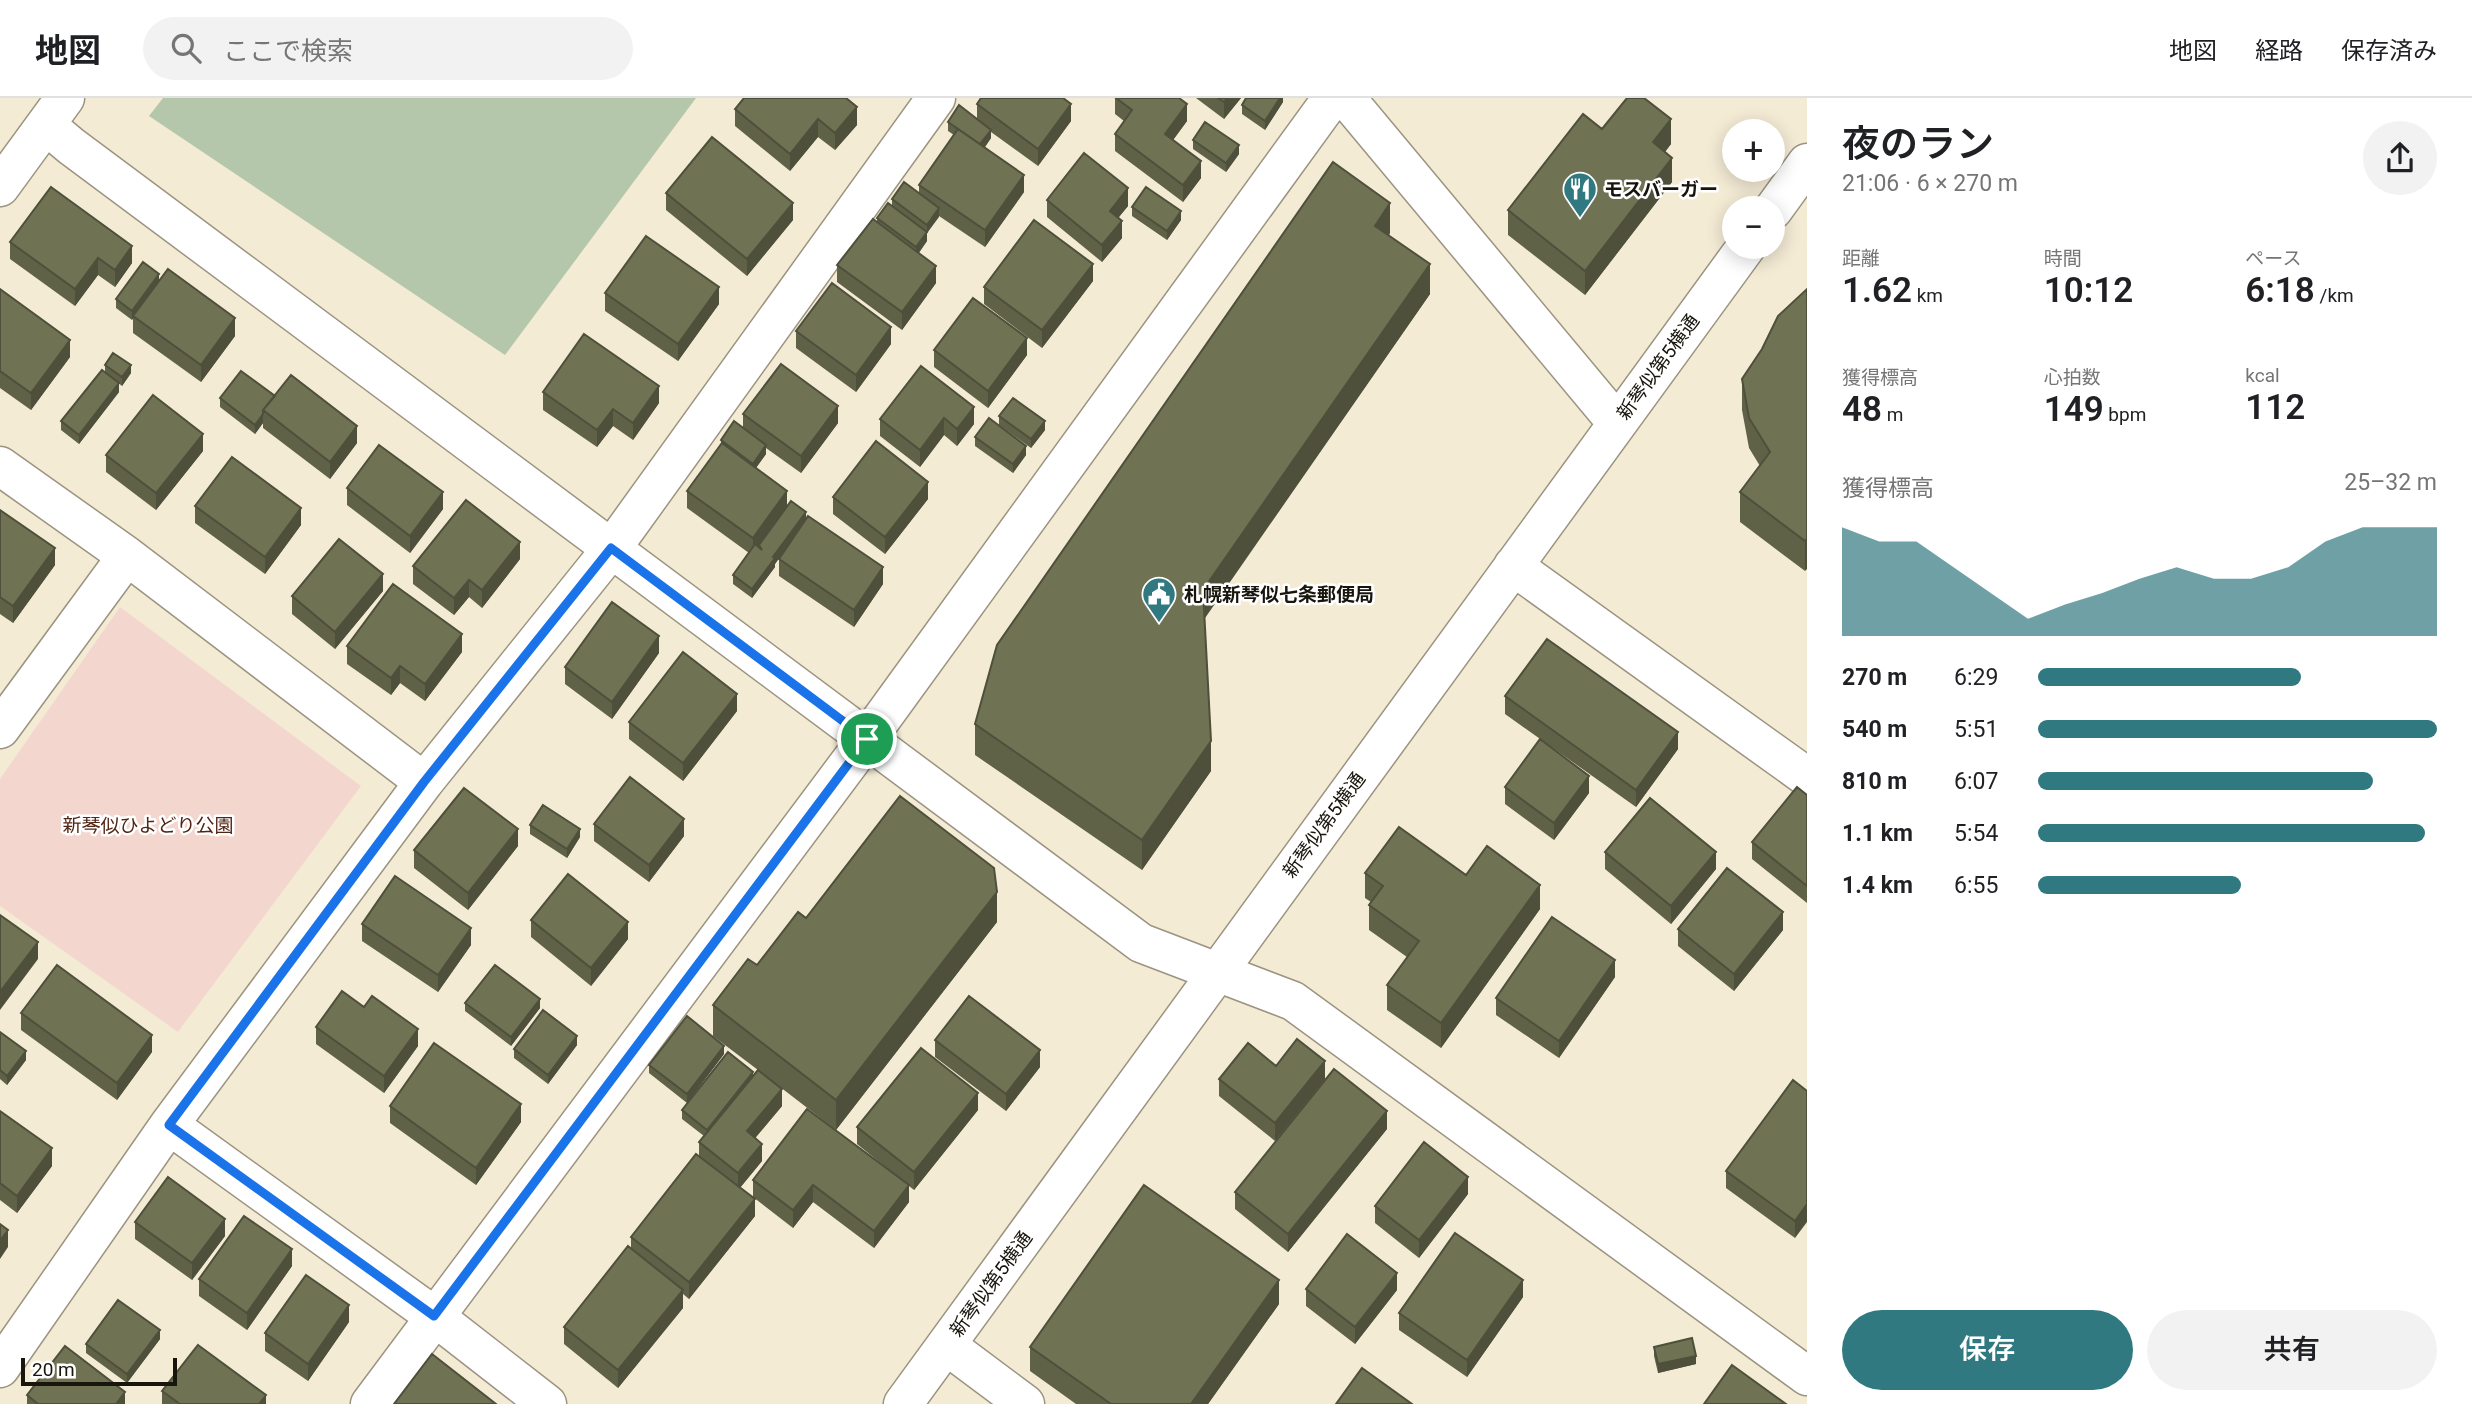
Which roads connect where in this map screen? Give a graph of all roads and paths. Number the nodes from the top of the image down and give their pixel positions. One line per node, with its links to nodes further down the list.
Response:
1 (936, 98): 11 (street)
2 (1332, 98): 15 (street)
3 (1346, 98): 9 (street)
4 (55, 111): 6 (street); 11 (street)
5 (1806, 165): 7 (street)
6 (0, 187)
7 (1783, 196)
8 (1737, 259): 9 (street, 新琴似第5横通)
9 (1617, 423): 13 (street, 新琴似第5横通)
10 (0, 466): 12 (street)
11 (611, 548): 15 (street); 17 (street)
12 (127, 556): 14 (street); 17 (street)
13 (1513, 566): 16 (street); 18 (street, 新琴似第5横通)
14 (0, 729)
15 (867, 739): 18 (street); 20 (street)
16 (1807, 777)
17 (424, 782): 19 (street)
18 (1217, 973): 21 (street, 新琴似第5横通); 23 (street)
19 (169, 1125): 20 (street); 22 (street)
20 (434, 1316): 24 (street); 25 (street)
21 (946, 1345): 26 (street, 新琴似第5横通); 27 (street)
22 (0, 1368)
23 (1807, 1376)
24 (370, 1404)
25 (547, 1404)
26 (903, 1404)
27 (1025, 1404)

